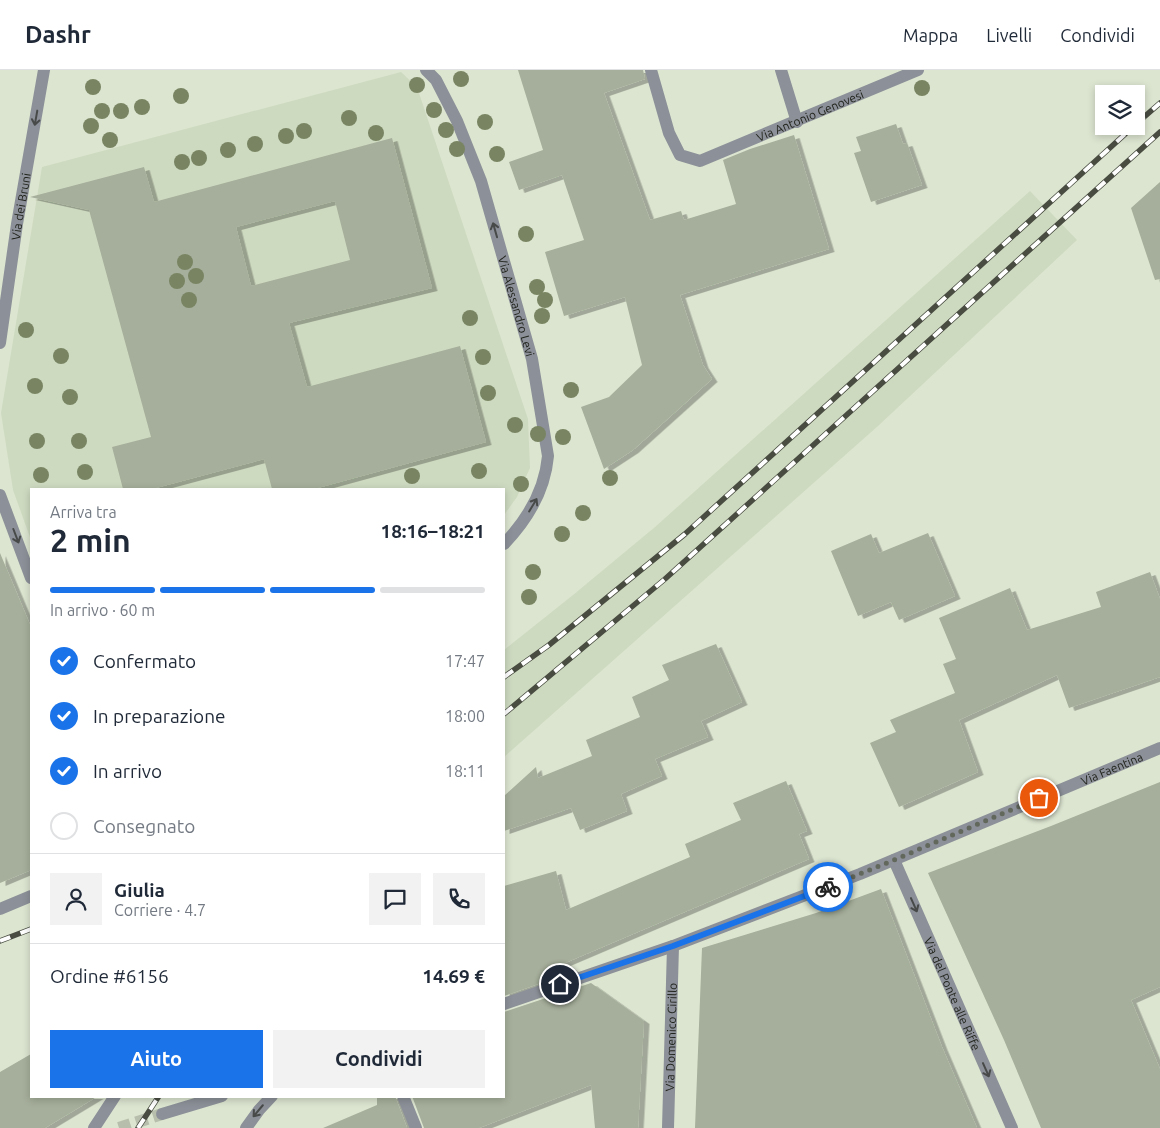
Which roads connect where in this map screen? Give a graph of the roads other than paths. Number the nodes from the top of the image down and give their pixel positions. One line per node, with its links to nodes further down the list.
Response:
1 (44, 70): 7 (street, Via dei Bruni, one-way to 7)
2 (426, 70): 9 (street, Via Alessandro Levi, one-way to 2)
3 (650, 70): 6 (street, Via Antonio Genovesi)
4 (781, 70): 6 (street)
5 (918, 70): 6 (street, Via Antonio Genovesi)
6 (797, 122)
7 (0, 344)
8 (0, 495): 10 (street, one-way to 10)
9 (505, 543)
10 (30, 575)
11 (1160, 748): 12 (street, Via Faentina)
12 (894, 860): 15 (street, Via Faentina); 26 (street, Via del Ponte alle Riffe, one-way to 26)
13 (30, 896): 14 (street)
14 (0, 909)
15 (673, 946): 16 (street, Via Faentina); 25 (street, Via Domenico Cirillo)
16 (505, 1004)
17 (114, 1098): 22 (street)
18 (215, 1098): 21 (street)
19 (270, 1098): 23 (street, one-way to 23)
20 (404, 1098): 24 (street)
21 (162, 1114)
22 (94, 1128)
23 (246, 1128)
24 (416, 1128)
25 (668, 1128)
26 (1012, 1128)

